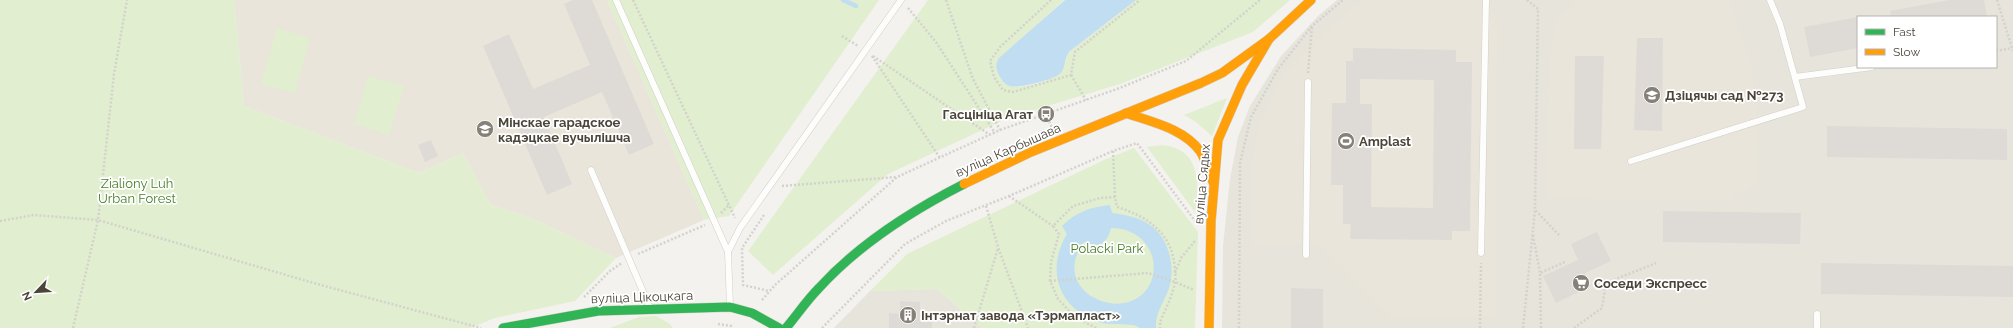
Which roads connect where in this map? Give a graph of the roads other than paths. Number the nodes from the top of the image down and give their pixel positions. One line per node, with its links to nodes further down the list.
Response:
1 (616, 0): 14 (lane)
2 (901, 0): 14 (lane)
3 (1311, 0): 6 (main road, вуліца Сядых)
4 (1486, 0): 15 (lane)
5 (1770, 0): 8 (lane)
6 (1269, 39): 10 (main road, вуліца Карбышава); 13 (main road, вуліца Сядых)
7 (1864, 68): 8 (lane)
8 (1795, 77): 11 (lane)
9 (1308, 82): 16 (lane)
10 (1126, 114): 13 (main road); 22 (main road, вуліца Карбышава)
11 (1631, 161)
12 (591, 170): 18 (lane)
13 (1214, 184): 23 (main road, вуліца Сядых)
14 (728, 252): 17 (lane)
15 (1481, 253)
16 (1306, 255)
17 (730, 307): 18 (main road, вуліца Цікоцкага); 21 (main road, вуліца Цікоцкага)
18 (650, 308): 20 (main road, вуліца Цікоцкага)
19 (1817, 314): 24 (lane)
20 (503, 328)
21 (778, 328)
22 (786, 328)
23 (1209, 328)
24 (1817, 328)

